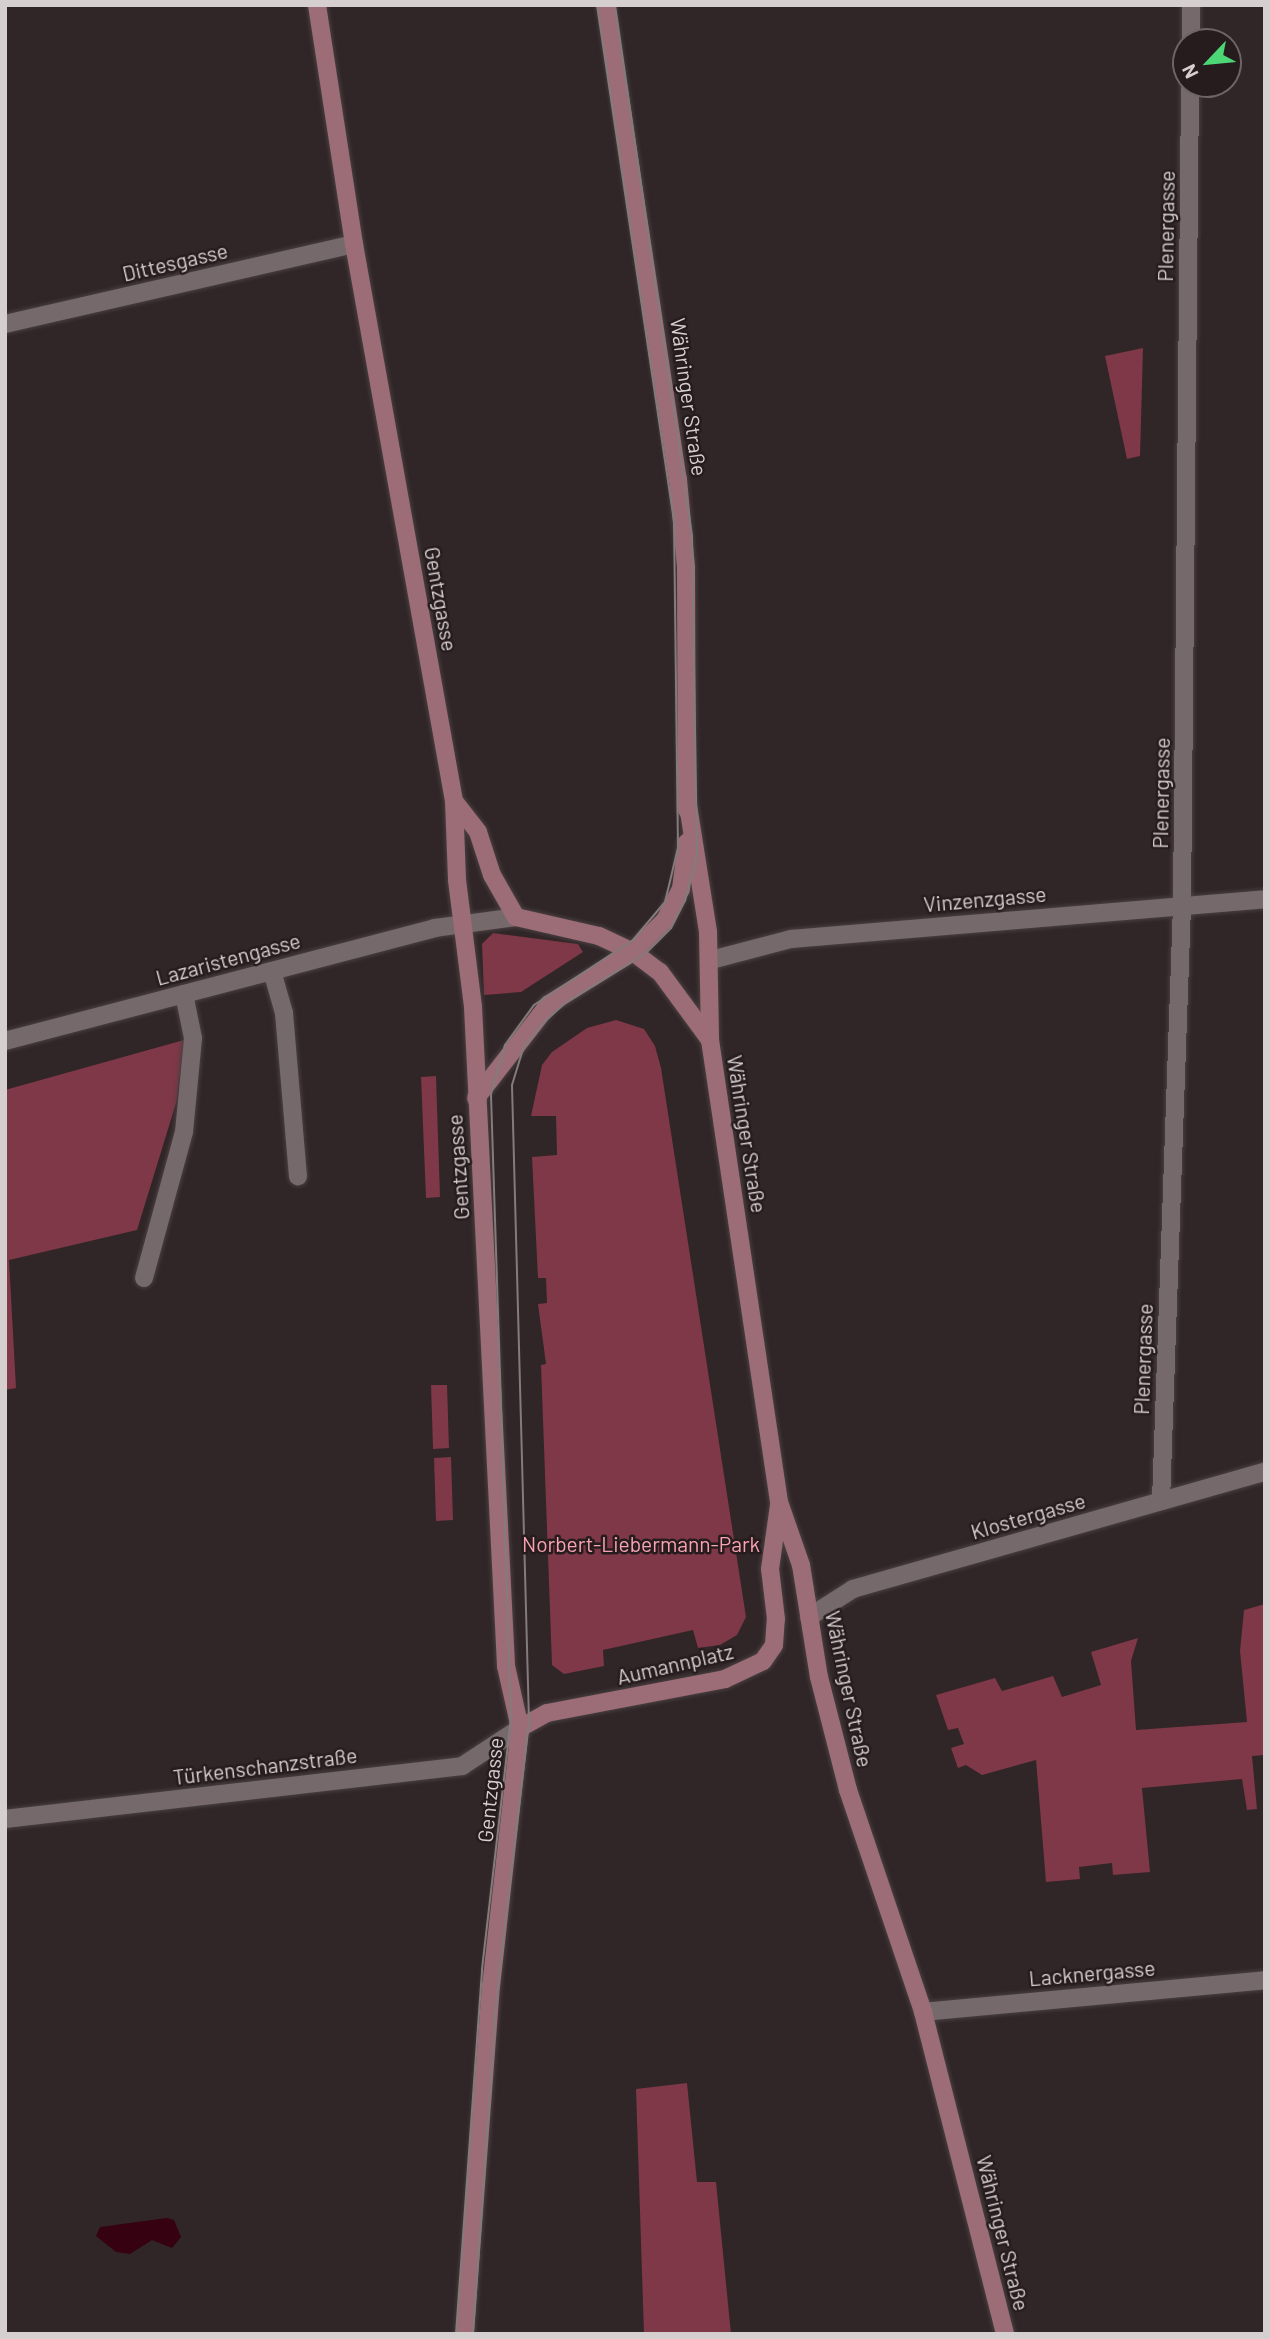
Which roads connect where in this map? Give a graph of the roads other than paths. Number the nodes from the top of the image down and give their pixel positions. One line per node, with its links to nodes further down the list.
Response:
1 (317, 5): 6 (main road, Gentzgasse)
2 (606, 5): 8 (main road, Währinger Straße)
3 (1191, 5): 4 (street)
4 (1191, 28)
5 (1191, 98): 11 (street, Plenergasse)
6 (354, 244): 7 (street, Dittesgasse); 9 (main road, Gentzgasse)
7 (5, 324)
8 (687, 799): 14 (main road, Währinger Straße); 15 (main road, Währinger Straße)
9 (454, 801): 12 (main road); 13 (main road, Gentzgasse)
10 (1265, 899): 11 (street, Vinzenzgasse)
11 (1182, 905): 15 (street, Vinzenzgasse); 24 (street, Plenergasse)
12 (516, 917): 13 (street); 14 (main road)
13 (463, 922): 16 (street, Lazaristengasse); 20 (main road, Gentzgasse)
14 (633, 952): 18 (main road, Währinger Straße); 20 (main road)
15 (711, 960): 18 (main road, Währinger Straße)
16 (271, 971): 17 (street, Lazaristengasse); 21 (street)
17 (184, 994): 19 (street, Lazaristengasse); 22 (street)
18 (710, 1040): 25 (main road, Währinger Straße)
19 (5, 1041)
20 (476, 1098): 27 (main road, Gentzgasse)
21 (298, 1176)
22 (144, 1278)
23 (1265, 1472): 24 (street, Klostergasse)
24 (1161, 1501): 26 (street, Klostergasse)
25 (779, 1502): 26 (main road, Währinger Straße); 27 (main road, Aumannplatz)
26 (809, 1617): 30 (main road, Währinger Straße)
27 (520, 1728): 28 (street, Türkenschanzstraße); 31 (main road, Gentzgasse)
28 (5, 1819)
29 (1265, 1980): 30 (street, Lacknergasse)
30 (923, 2012): 32 (main road, Währinger Straße)
31 (464, 2334)
32 (1005, 2334)

